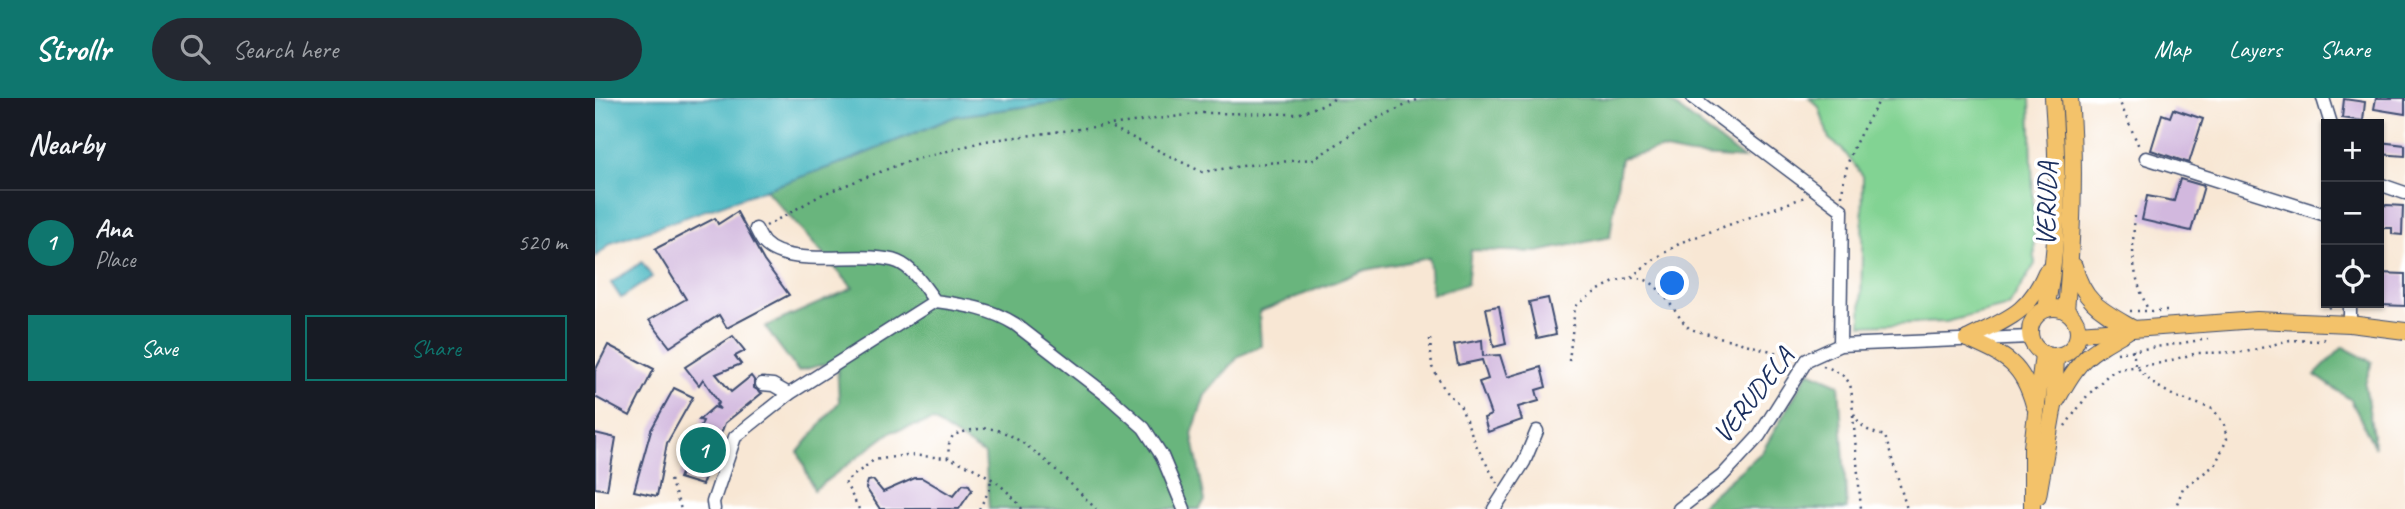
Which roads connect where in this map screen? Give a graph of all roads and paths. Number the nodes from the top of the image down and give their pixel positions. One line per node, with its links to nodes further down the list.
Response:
1 (1334, 98): 10 (path)
2 (1421, 98): 10 (path)
3 (1693, 98): 13 (street)
4 (1881, 98): 15 (path)
5 (2053, 98): 19 (main road, VERUDA)
6 (2070, 98): 20 (main road, VERUDA)
7 (2117, 98): 11 (path)
8 (2323, 98): 9 (street)
9 (2329, 119)
10 (1111, 127): 18 (path)
11 (2146, 158): 16 (street)
12 (2384, 186): 14 (street)
13 (1818, 193): 15 (street); 21 (path)
14 (2405, 193)
15 (1842, 209): 35 (street)
16 (2321, 213)
17 (2135, 216): 27 (path)
18 (757, 230): 22 (street)
19 (2055, 244): 24 (main road, VERUDA); 33 (main road)
20 (2071, 253): 25 (main road, VERUDA); 27 (main road)
21 (1630, 277): 38 (path); 39 (path)
22 (935, 301): 41 (street); 57 (street)
23 (2350, 308): 26 (street)
24 (2046, 309): 25 (main road); 31 (main road)
25 (2066, 311): 29 (main road)
26 (2350, 324): 27 (main road); 28 (main road)
27 (2141, 328): 29 (main road); 42 (main road); 63 (path)
28 (2405, 331)
29 (2078, 333): 36 (main road)
30 (2322, 333): 46 (path)
31 (2030, 337): 33 (street, VERUDELA); 36 (main road)
32 (1430, 338): 50 (path)
33 (1967, 339): 35 (street, VERUDELA); 43 (main road)
34 (2208, 339): 37 (path)
35 (1840, 345): 38 (street, VERUDELA)
36 (2050, 355): 42 (main road); 43 (main road)
37 (2109, 355)
38 (1807, 360): 44 (path); 59 (street, VERUDELA)
39 (1569, 361)
40 (761, 384): 41 (street)
41 (789, 394): 52 (street)
42 (2054, 405): 62 (main road)
43 (2035, 410): 62 (main road)
44 (1853, 412): 60 (path); 61 (path)
45 (1537, 431): 50 (street)
46 (2059, 434)
47 (948, 458): 48 (path); 53 (path); 56 (path)
48 (991, 477): 54 (path); 55 (path)
49 (670, 480): 51 (path)
50 (1503, 495): 58 (street)
51 (681, 509)
52 (714, 509)
53 (859, 509)
54 (979, 509)
55 (1022, 509)
56 (1096, 509)
57 (1184, 509)
58 (1494, 509)
59 (1679, 509)
60 (1861, 509)
61 (1907, 509)
62 (2033, 509)
63 (2175, 509)

